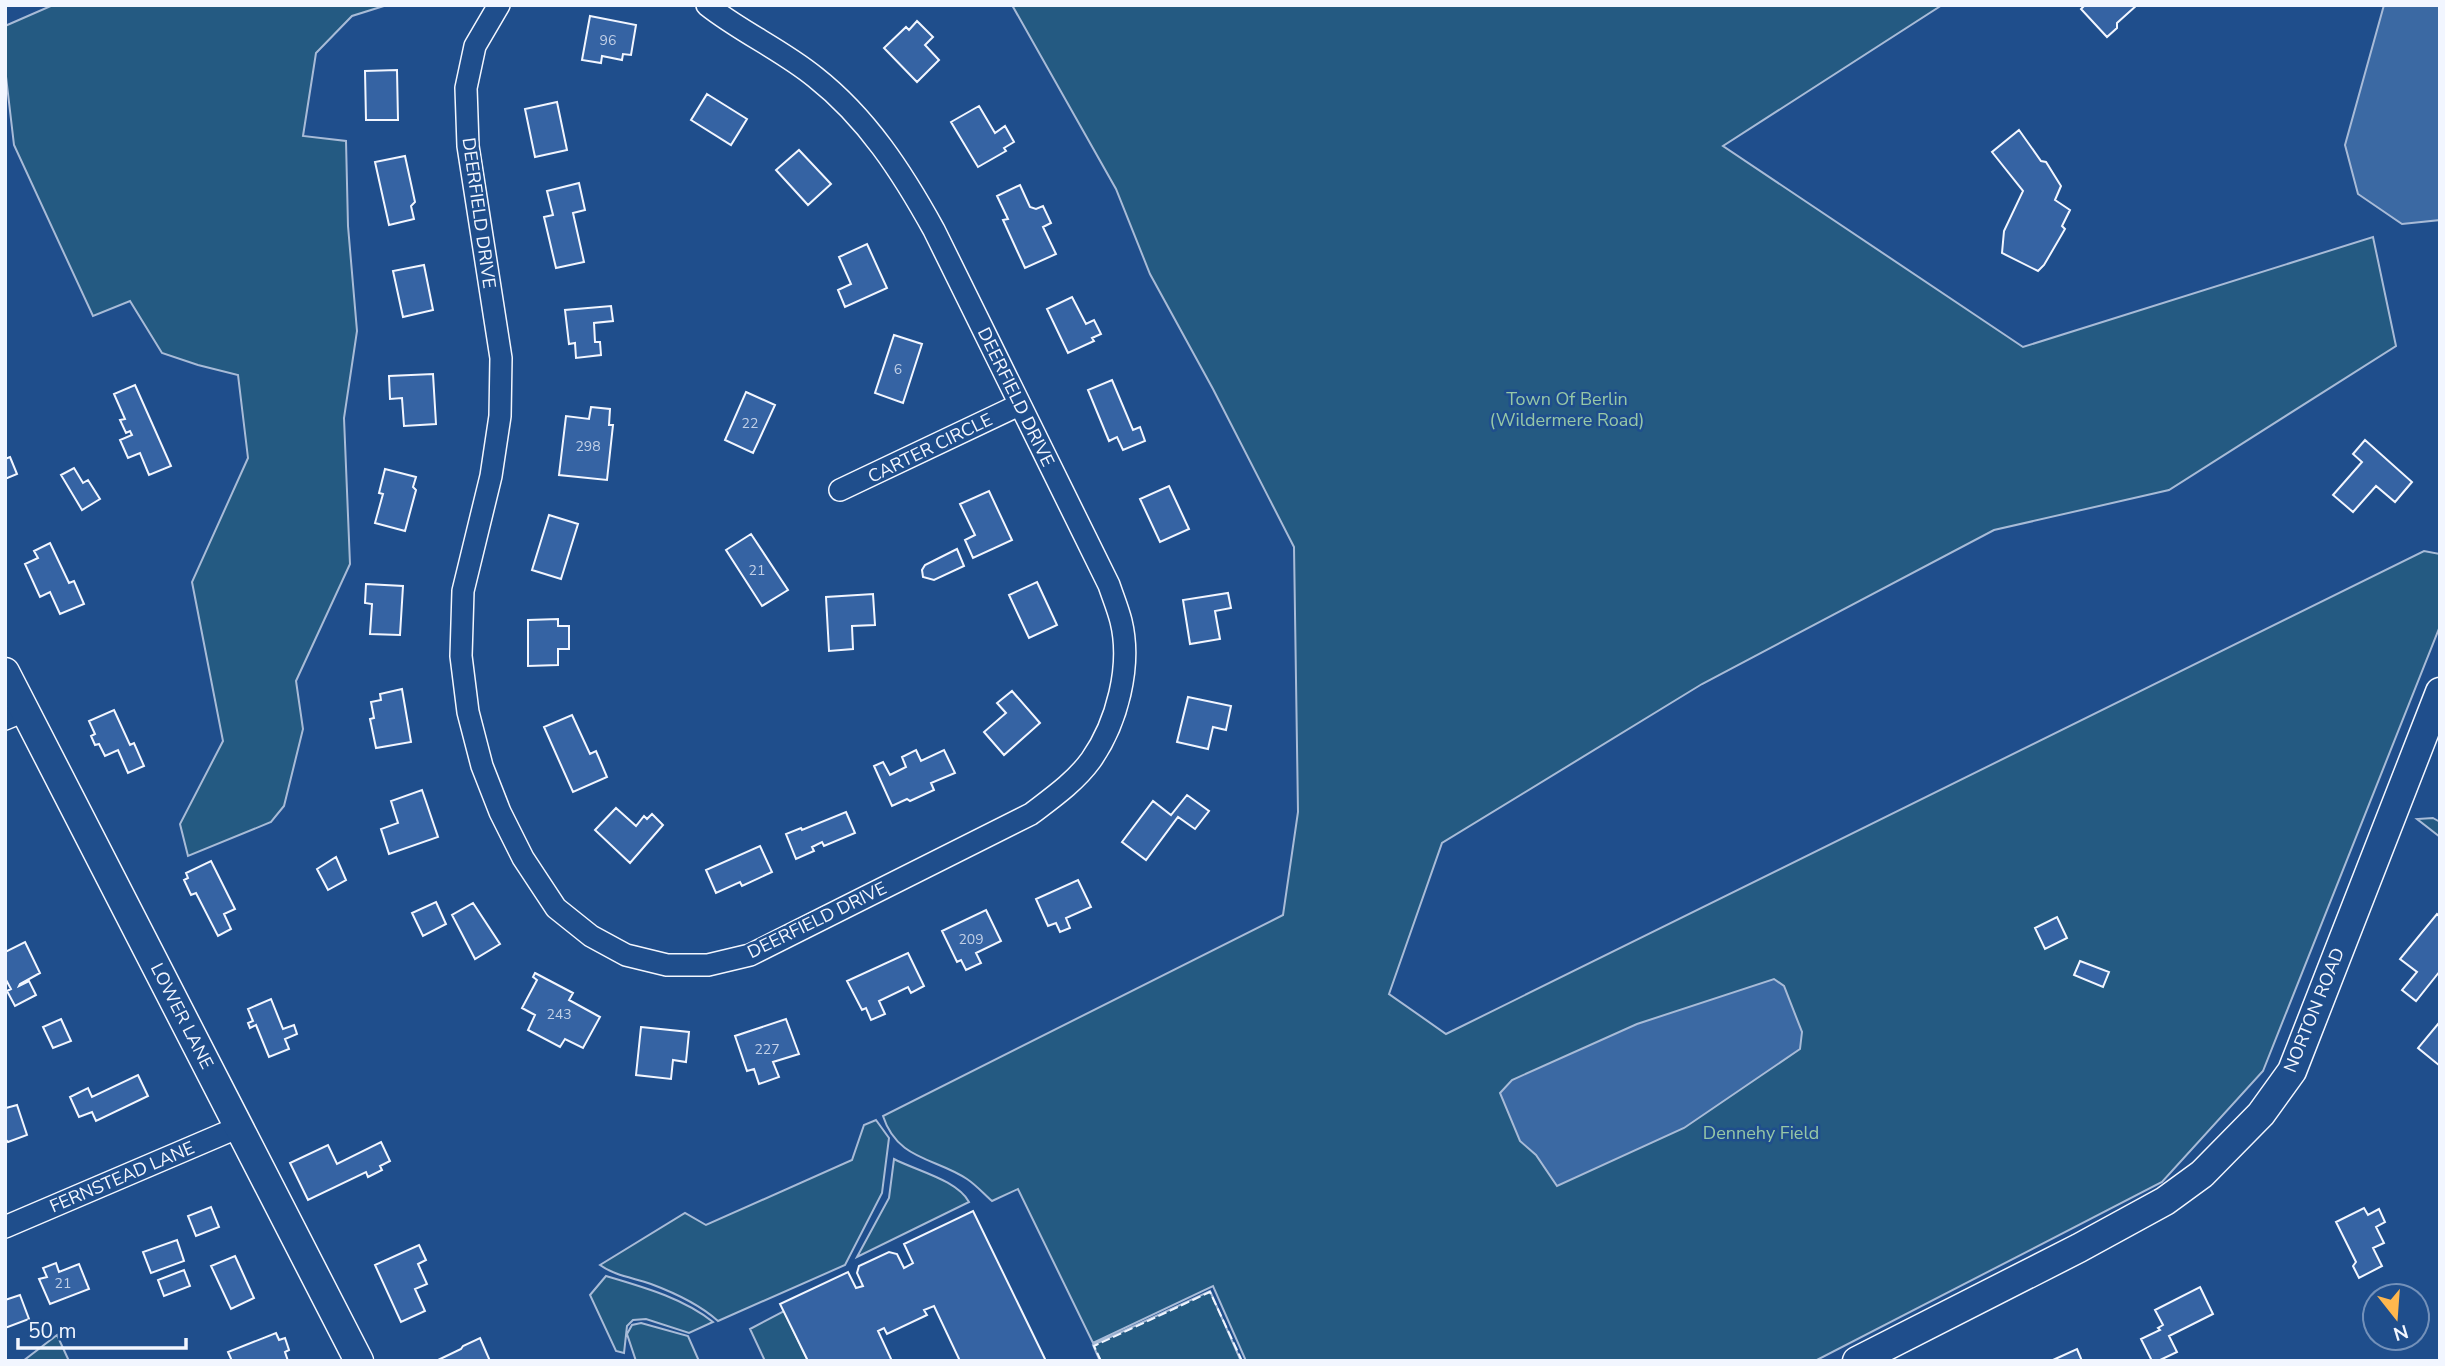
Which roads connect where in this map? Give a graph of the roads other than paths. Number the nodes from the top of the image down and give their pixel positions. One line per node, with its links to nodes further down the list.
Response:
1 (499, 5): 3 (street, DEERFIELD DRIVE)
2 (707, 5): 3 (street, DEERFIELD DRIVE)
3 (1019, 405): 4 (street, CARTER CIRCLE)
4 (840, 490)
5 (5, 671): 7 (main road, LOWER LANE)
6 (2440, 692): 11 (main road, NORTON ROAD)
7 (15, 715): 8 (main road, LOWER LANE)
8 (239, 1127): 9 (street, FERNSTEAD LANE); 10 (main road, LOWER LANE)
9 (5, 1227)
10 (359, 1361)
11 (1857, 1361)

